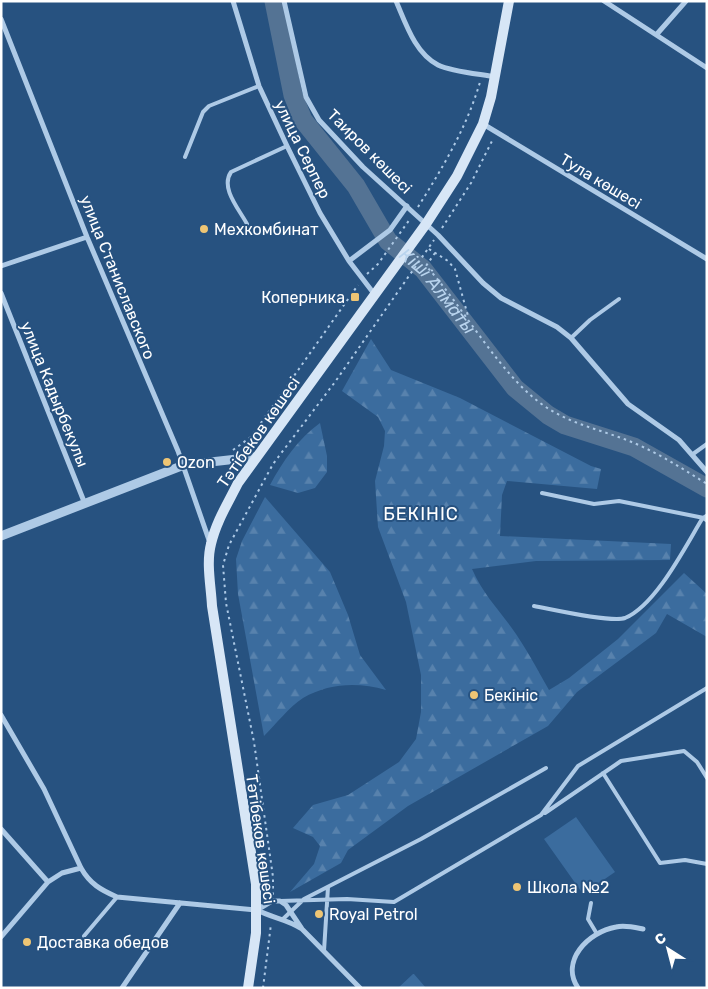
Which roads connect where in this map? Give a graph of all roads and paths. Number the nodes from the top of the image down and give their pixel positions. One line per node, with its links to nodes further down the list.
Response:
1 (233, 1): 12 (street, улица Серпер)
2 (284, 1): 17 (street, Таиров көшесі)
3 (396, 1): 10 (street)
4 (509, 1): 11 (main road, Тәтібеков көшесі)
5 (604, 1): 8 (street)
6 (686, 1): 8 (street)
7 (1, 19): 22 (street, улица Станиславского)
8 (657, 34): 9 (street)
9 (707, 68)
10 (482, 74): 11 (street); 18 (path)
11 (496, 77): 13 (main road, Тәтібеков көшесі)
12 (258, 86): 15 (street, улица Серпер); 16 (lane)
13 (483, 124): 14 (street, Тула көшесі); 20 (main road, Тәтібеков көшесі)
14 (496, 132): 21 (path); 25 (street, Тула көшесі)
15 (287, 146): 19 (lane); 26 (street, улица Серпер)
16 (185, 157)
17 (407, 206): 18 (street, Таиров көшесі); 26 (street)
18 (415, 212): 20 (street, Таиров көшесі); 28 (path)
19 (247, 224)
20 (426, 224): 21 (street, Таиров көшесі); 30 (main road, Тәтібеков көшесі)
21 (438, 235): 23 (path); 33 (street, Таиров көшесі)
22 (88, 237): 27 (street); 38 (street, улица Станиславского)
23 (429, 249): 24 (path); 61 (path)
24 (435, 253): 32 (path); 32 (path)
25 (707, 259)
26 (349, 261): 28 (street, улица Серпер)
27 (1, 266)
28 (362, 278): 30 (street, улица Серпер); 35 (path)
29 (1, 293): 42 (street, улица Кадырбекулы)
30 (375, 295): 37 (main road, Тәтібеков көшесі)
31 (619, 299): 33 (lane)
32 (469, 319): 40 (path)
33 (571, 338): 36 (street, Таиров көшесі)
34 (707, 444): 36 (lane)
35 (230, 451)
36 (693, 454): 39 (street, Таиров көшесі)
37 (255, 457): 38 (street); 45 (main road, Тәтібеков көшесі)
38 (184, 465): 42 (street); 45 (street, улица Станиславского)
39 (707, 472)
40 (707, 484)
41 (542, 494): 43 (lane)
42 (85, 504): 44 (street)
43 (705, 518): 46 (lane)
44 (1, 536)
45 (211, 545): 65 (main road, Тәтібеков көшесі)
46 (534, 606)
47 (707, 688): 52 (lane)
48 (2, 716): 55 (street)
49 (546, 768): 57 (lane)
50 (603, 773): 51 (lane); 52 (lane); 54 (lane)
51 (707, 778)
52 (541, 815): 60 (lane)
53 (1, 829): 56 (street)
54 (707, 864)
55 (81, 868): 56 (street); 58 (street)
56 (48, 882): 73 (street)
57 (328, 887): 59 (lane); 60 (lane)
58 (117, 897): 63 (street); 72 (lane)
59 (304, 899): 60 (lane); 62 (lane); 66 (lane)
60 (328, 900): 74 (lane)
61 (272, 901): 62 (street); 65 (street)
62 (280, 901): 66 (street)
63 (180, 903): 65 (street); 75 (street)
64 (592, 903): 71 (lane)
65 (257, 910): 67 (street); 76 (main road, Тәтібеков көшесі)
66 (290, 912): 68 (lane); 69 (street)
67 (272, 918): 68 (street); 77 (path)
68 (282, 919): 69 (street)
69 (302, 929): 74 (street)
70 (642, 929): 71 (street)
71 (596, 934): 79 (street)
72 (84, 936)
73 (1, 937)
74 (324, 951): 78 (street)
75 (122, 988)
76 (248, 988)
77 (263, 988)
78 (360, 988)
79 (578, 988)

